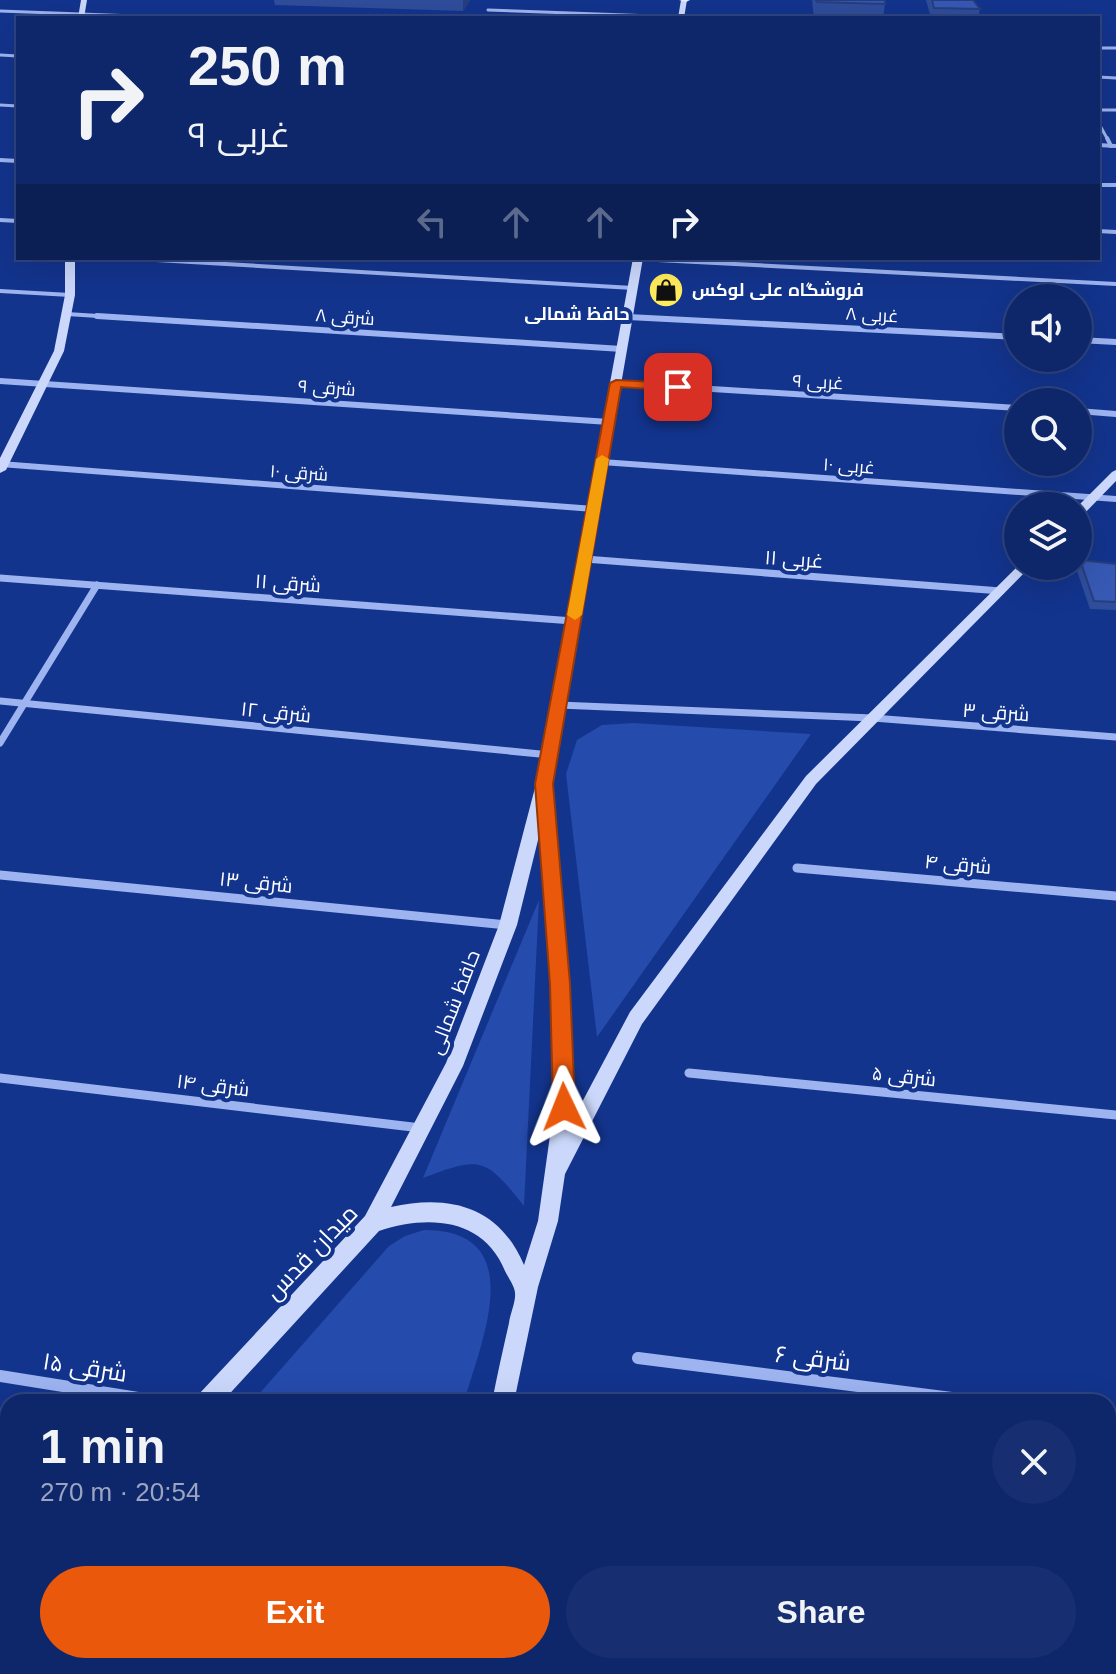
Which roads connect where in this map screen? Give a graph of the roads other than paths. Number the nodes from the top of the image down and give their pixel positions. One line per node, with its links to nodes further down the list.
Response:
1 (84, 0): 4 (main road)
2 (488, 10): 5 (street)
3 (0, 11): 4 (street)
4 (81, 16)
5 (633, 16)
6 (1100, 125): 7 (street)
7 (1114, 146)
8 (70, 260): 15 (main road)
9 (156, 260): 13 (street)
10 (638, 260): 13 (main road, حافظ شمالی)
11 (675, 260): 12 (street)
12 (1116, 284)
13 (633, 288): 17 (main road, حافظ شمالی)
14 (0, 291): 15 (street)
15 (70, 295): 16 (main road)
16 (67, 314): 21 (street, ۸ شرقی); 23 (main road)
17 (628, 317): 18 (street, ۸ غربی); 21 (main road, حافظ شمالی)
18 (1004, 336)
19 (1092, 341): 20 (street)
20 (1116, 342)
21 (622, 349): 24 (main road, حافظ شمالی)
22 (0, 381): 23 (street, شرقی ۹)
23 (44, 383): 28 (street, شرقی ۹); 30 (main road)
24 (616, 383): 25 (street, ۹ غربی); 28 (main road, حافظ شمالی)
25 (1004, 407)
26 (1092, 412): 27 (street)
27 (1116, 414)
28 (609, 422): 29 (main road, حافظ شمالی)
29 (602, 462): 32 (street, ۱۰ غربی); 34 (main road, حافظ شمالی)
30 (1, 466): 34 (street, شرقی ۱۰)
31 (1116, 474): 32 (main road)
32 (1093, 498): 33 (street)
33 (1116, 499)
34 (594, 509): 35 (main road, حافظ شمالی)
35 (585, 559): 39 (street, ۱۱ غربی); 40 (main road, حافظ شمالی)
36 (0, 578): 38 (street, ۱۱ شرقی)
37 (1012, 580): 39 (main road)
38 (97, 585): 40 (street, ۱۱ شرقی); 42 (street)
39 (1001, 591): 44 (main road)
40 (573, 621): 43 (main road, حافظ شمالی)
41 (0, 701): 42 (street, ۱۲ شرقی)
42 (25, 703): 46 (street); 47 (street, ۱۲ شرقی)
43 (559, 705): 44 (street, ۳ شرقی); 47 (main road, حافظ شمالی)
44 (873, 718): 45 (street, ۳ شرقی); 57 (main road)
45 (1116, 737)
46 (0, 743)
47 (550, 755): 48 (main road, حافظ شمالی)
48 (544, 784): 52 (main road, حافظ شمالی); 57 (main road, حافظ شمالی)
49 (797, 868): 51 (street, ۴ شرقی)
50 (0, 875): 52 (street, ۱۳ شرقی)
51 (1116, 896)
52 (508, 925): 56 (main road, حافظ شمالی)
53 (689, 1073): 55 (street, ۵ شرقی)
54 (0, 1078): 56 (street, ۱۴ شرقی)
55 (1116, 1115)
56 (422, 1128): 58 (main road, حافظ شمالی)
57 (555, 1172): 59 (main road, حافظ شمالی)
58 (372, 1223): 59 (main road, میدان قدس); 63 (main road, میدان قدس)
59 (527, 1287): 64 (main road)
60 (638, 1358): 65 (street, ۶ شرقی)
61 (0, 1376): 62 (street, ۱۵ شرقی)
62 (113, 1394)
63 (214, 1394)
64 (505, 1394)
65 (920, 1394)

